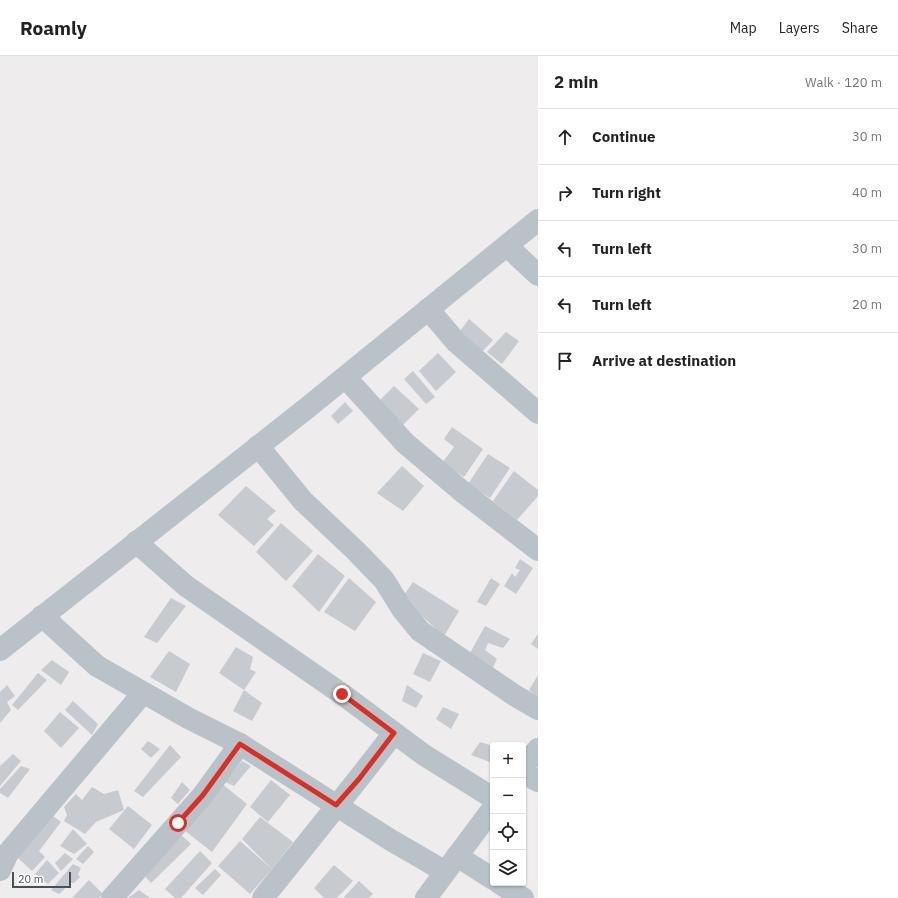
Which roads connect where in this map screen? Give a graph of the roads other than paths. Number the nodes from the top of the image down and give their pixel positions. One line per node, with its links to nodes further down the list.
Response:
1 (538, 220): 2 (street)
2 (507, 246): 3 (street); 4 (street)
3 (538, 275)
4 (428, 309): 5 (street); 6 (street)
5 (344, 377): 7 (street); 9 (street)
6 (538, 413)
7 (258, 446): 8 (street); 13 (street)
8 (136, 542): 10 (street); 14 (street)
9 (538, 550)
10 (42, 616): 11 (street); 12 (street)
11 (0, 650)
12 (143, 693): 15 (street); 24 (street)
13 (538, 708)
14 (394, 733): 20 (street); 21 (street)
15 (240, 744): 21 (street); 27 (street)
16 (538, 749): 17 (street)
17 (526, 764)
18 (526, 775): 19 (street)
19 (538, 781)
20 (490, 796)
21 (336, 805): 23 (street); 28 (street)
22 (490, 812): 23 (street)
23 (451, 864): 25 (street); 29 (street)
24 (0, 870)
25 (490, 878)
26 (504, 886): 30 (street)
27 (112, 898)
28 (263, 898)
29 (426, 898)
30 (523, 898)

